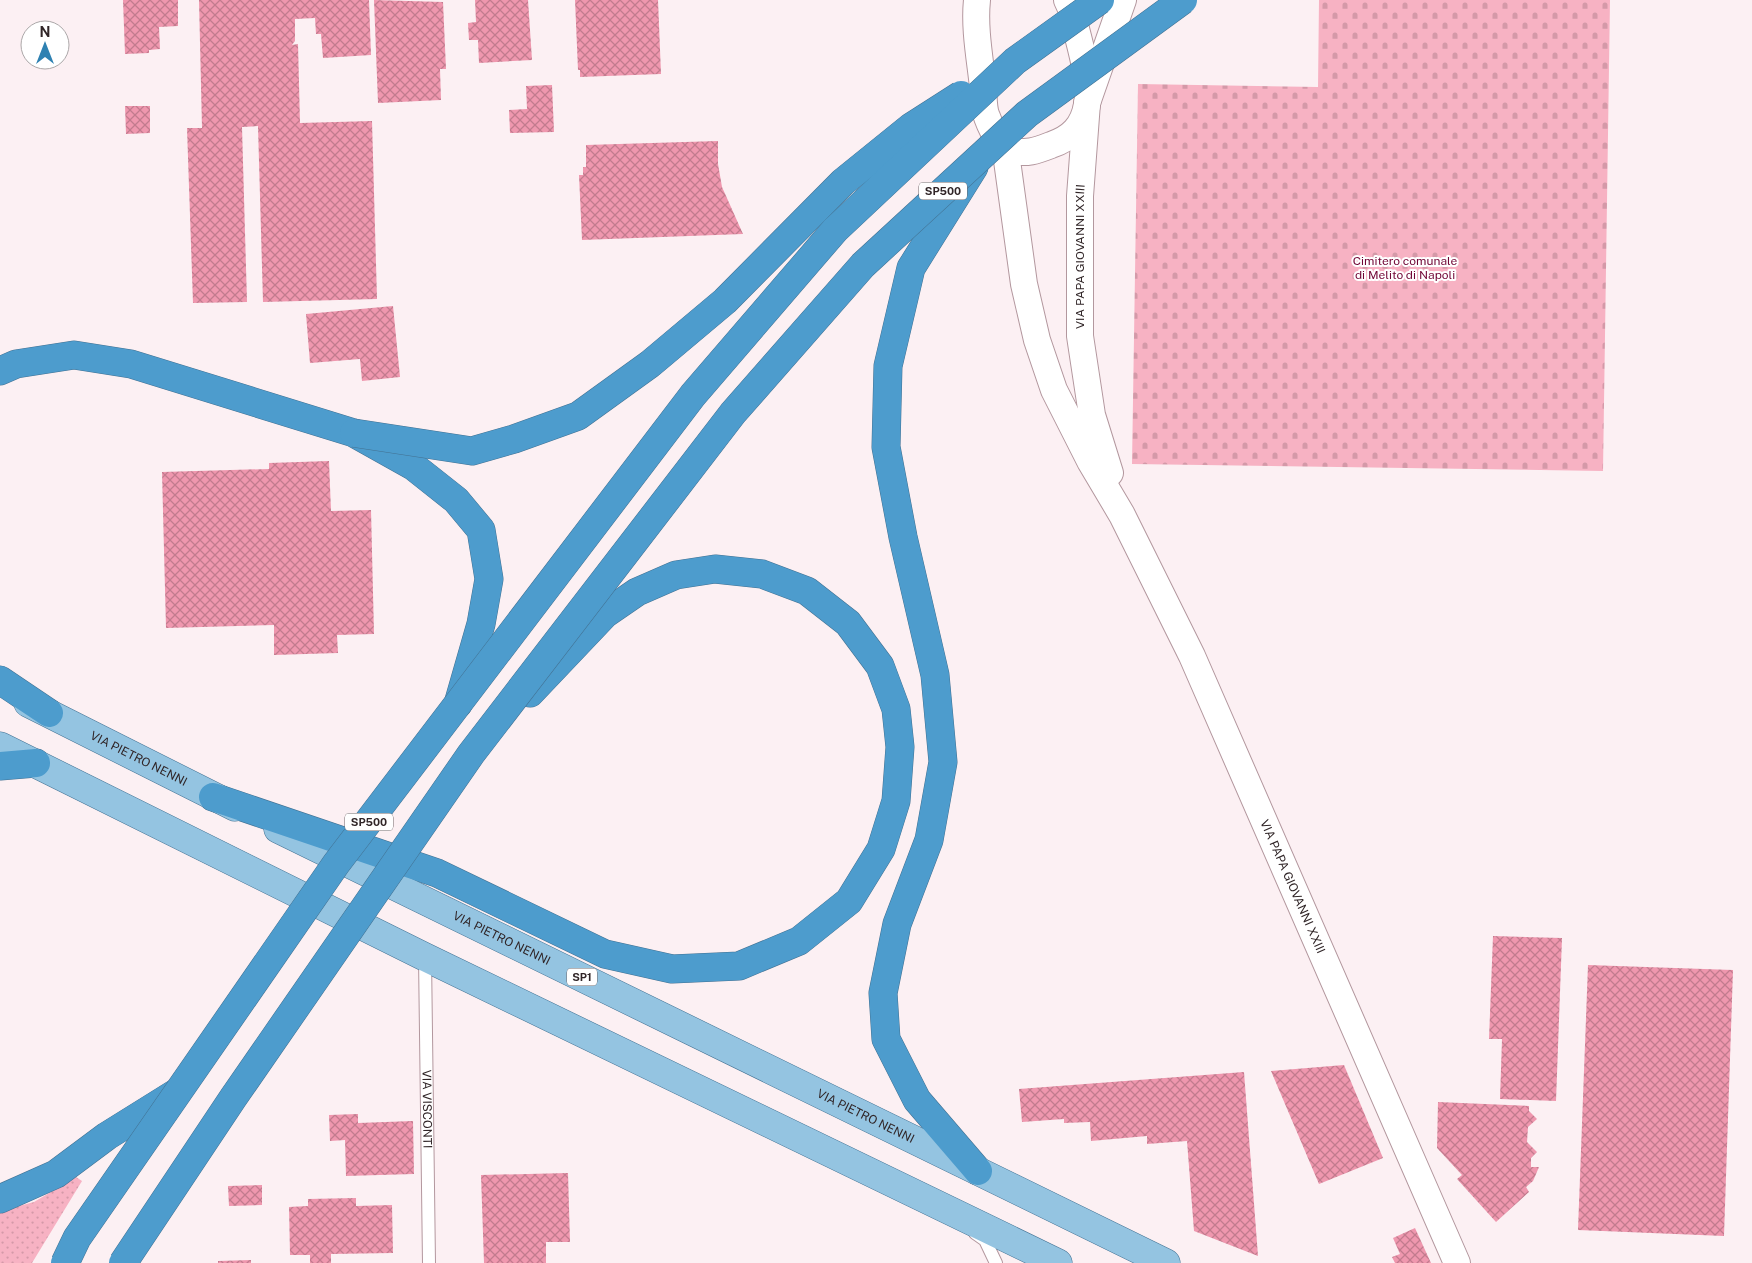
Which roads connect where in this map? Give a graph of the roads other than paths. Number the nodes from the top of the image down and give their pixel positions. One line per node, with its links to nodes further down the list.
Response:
1 (1067, 0): 7 (street)
2 (1100, 0): 6 (highway, SP500, bridge)
3 (1123, 0): 7 (street, VIA PAPA GIOVANNI XXIII)
4 (1183, 0): 8 (highway, SP500, bridge)
5 (976, 3): 8 (street)
6 (1015, 61): 10 (highway, bridge); 14 (highway, SP500, bridge)
7 (1087, 103): 8 (street); 11 (street, VIA PAPA GIOVANNI XXIII)
8 (993, 151): 11 (street, VIA PAPA GIOVANNI XXIII); 17 (highway, SP500, bridge); 23 (highway, bridge)
9 (0, 371): 10 (highway)
10 (354, 433): 14 (highway, bridge)
11 (1122, 514): 32 (street, VIA PAPA GIOVANNI XXIII)
12 (0, 680): 15 (highway)
13 (0, 689): 15 (main road, VIA PIETRO NENNI / SP1)
14 (457, 705): 22 (highway, SP500, bridge)
15 (49, 713): 20 (main road, VIA PIETRO NENNI / SP1)
16 (0, 746): 18 (main road)
17 (471, 754): 20 (highway, bridge); 27 (highway, SP500, bridge)
18 (36, 764): 19 (highway); 21 (main road)
19 (0, 766)
20 (213, 797): 23 (main road, VIA PIETRO NENNI / SP1)
21 (425, 957): 24 (main road); 28 (lane, VIA VISCONTI)
22 (176, 1093): 25 (highway); 26 (highway, SP500, bridge)
23 (978, 1170): 31 (main road, VIA PIETRO NENNI / SP1)
24 (869, 1172): 29 (lane); 30 (main road)
25 (0, 1200)
26 (65, 1263)
27 (123, 1263)
28 (429, 1263)
29 (996, 1263)
30 (1058, 1263)
31 (1166, 1263)
32 (1457, 1263)

